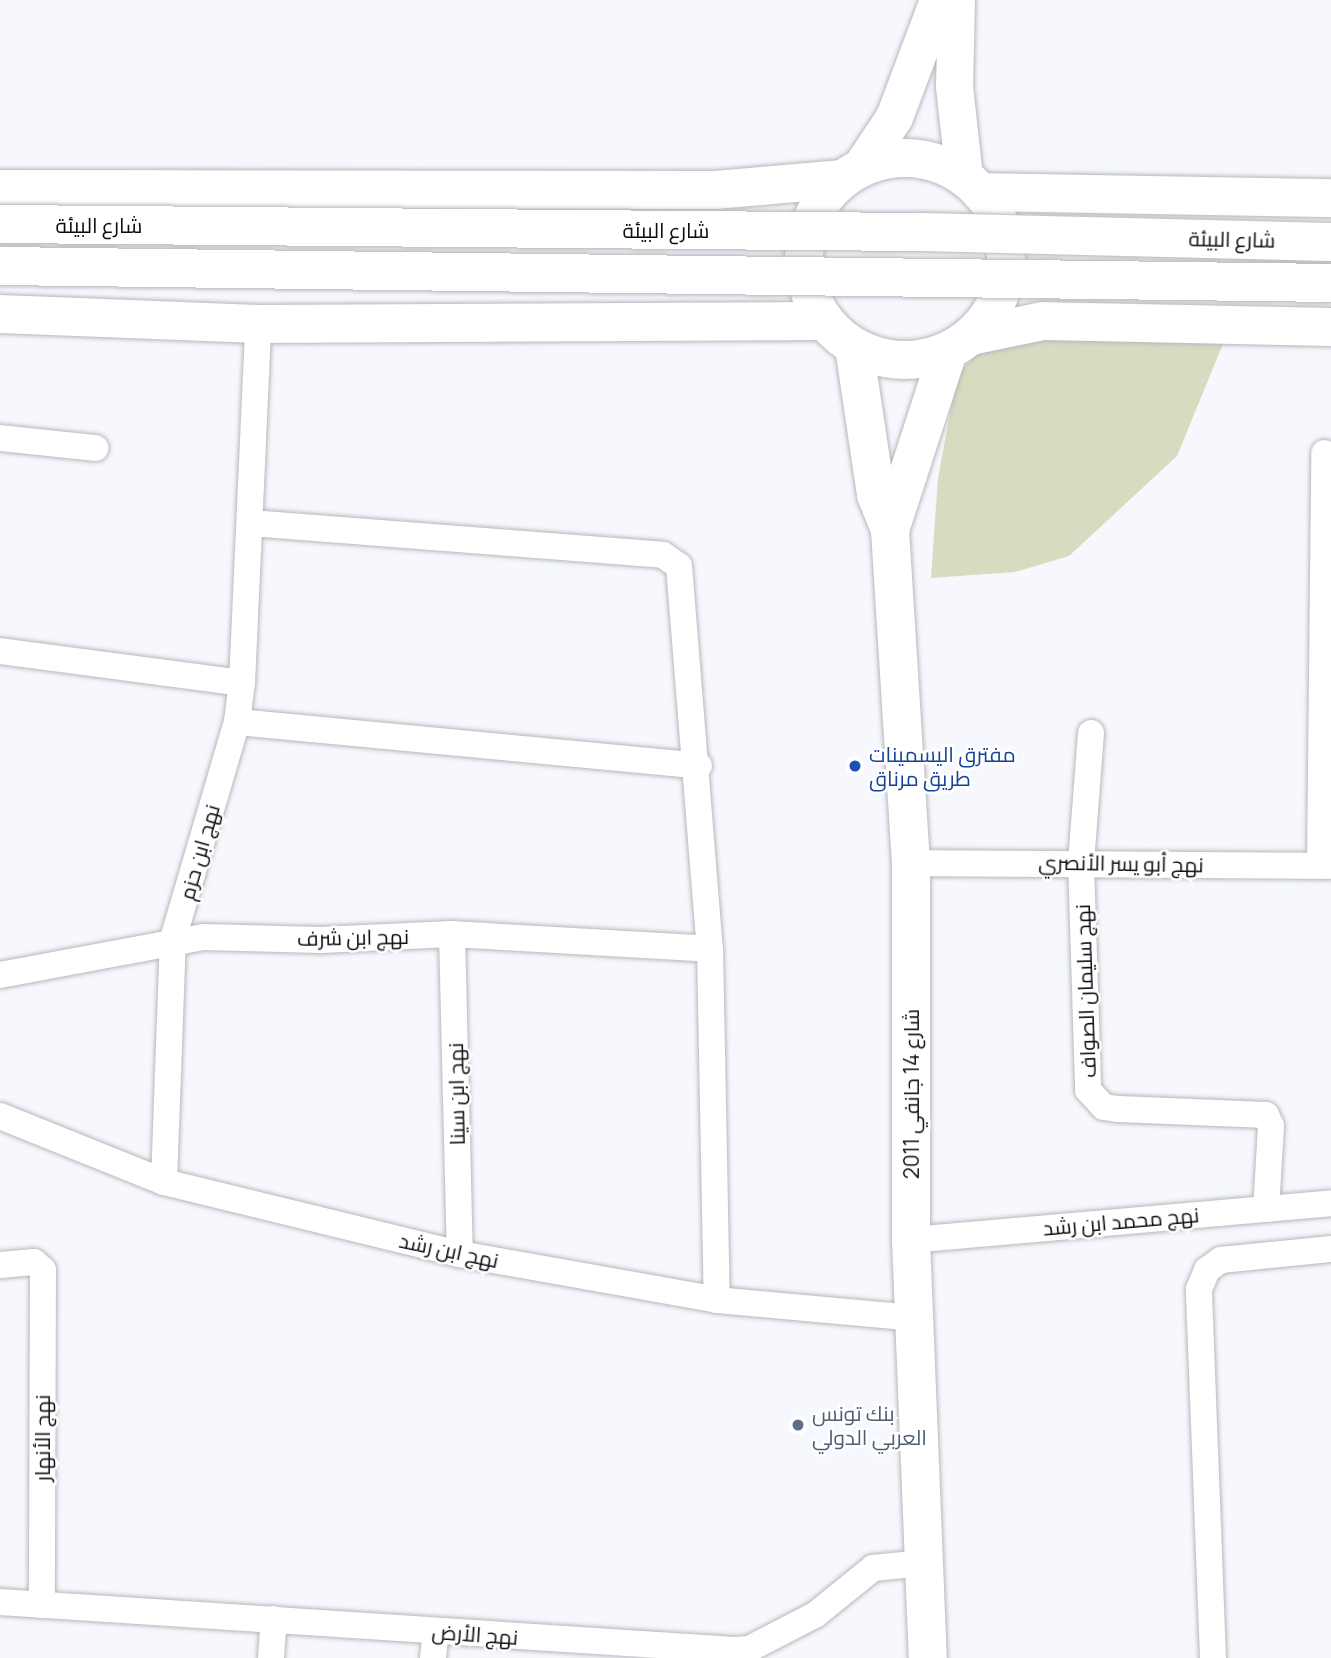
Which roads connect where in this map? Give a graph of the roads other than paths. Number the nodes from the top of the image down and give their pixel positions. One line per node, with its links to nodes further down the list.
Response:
1 (938, 0): 3 (main road)
2 (956, 0): 4 (main road)
3 (852, 174): 4 (main road); 5 (main road); 12 (main road)
4 (972, 184): 6 (main road); 15 (main road)
5 (0, 189)
6 (1331, 198)
7 (0, 224): 8 (main road, شارع البيئة, bridge)
8 (1331, 242)
9 (0, 266): 10 (main road, bridge)
10 (1331, 283)
11 (0, 314): 13 (main road)
12 (825, 321): 13 (main road); 16 (main road)
13 (258, 324): 20 (street, نهج ابن حزم)
14 (1331, 327): 15 (main road)
15 (959, 344): 16 (main road); 21 (main road, شارع 14 جانفي 2011)
16 (854, 347): 21 (main road, شارع 14 جانفي 2011)
17 (0, 438): 18 (street)
18 (94, 448)
19 (1324, 453): 29 (street)
20 (250, 523): 23 (street, نهج ابن حزم); 26 (street)
21 (890, 530): 28 (main road, شارع 14 جانفي 2011)
22 (0, 651): 23 (street)
23 (242, 682): 24 (street, نهج ابن حزم)
24 (237, 722): 26 (street); 31 (street, نهج ابن حزم)
25 (1091, 733): 27 (street)
26 (699, 766): 32 (street)
27 (1082, 862): 28 (street, نهج أبو يسر الأنصري); 29 (street, نهج أبو يسر الأنصري); 37 (street, نهج سليمان الصواف)
28 (911, 863): 38 (main road, شارع 14 جانفي 2011)
29 (1326, 866)
30 (452, 934): 31 (street, نهج ابن شرف); 32 (street, نهج ابن شرف); 40 (street, نهج ابن سينا)
31 (173, 939): 33 (street, نهج ابن شرف); 35 (street, نهج ابن حزم)
32 (710, 949): 42 (street)
33 (0, 975)
34 (0, 1116): 35 (street, نهج ابن رشد)
35 (164, 1182): 40 (street, نهج ابن رشد)
36 (1331, 1203): 37 (street, نهج محمد ابن رشد)
37 (1266, 1209): 38 (street, نهج محمد ابن رشد)
38 (911, 1240): 43 (main road, شارع 14 جانفي 2011)
39 (1331, 1249): 52 (street)
40 (460, 1254): 42 (street, نهج ابن رشد)
41 (0, 1265): 46 (street, نهج الأنهار)
42 (717, 1300): 43 (street, نهج ابن رشد)
43 (914, 1318): 44 (main road, شارع 14 جانفي 2011)
44 (924, 1563): 48 (street, نهج الأرض); 51 (main road, شارع 14 جانفي 2011)
45 (0, 1602): 46 (street, نهج الأرض)
46 (42, 1605): 47 (street, نهج الأرض)
47 (274, 1619): 48 (street, نهج الأرض); 49 (street)
48 (436, 1631): 50 (street)
49 (271, 1658)
50 (433, 1658)
51 (928, 1658)
52 (1213, 1658)

